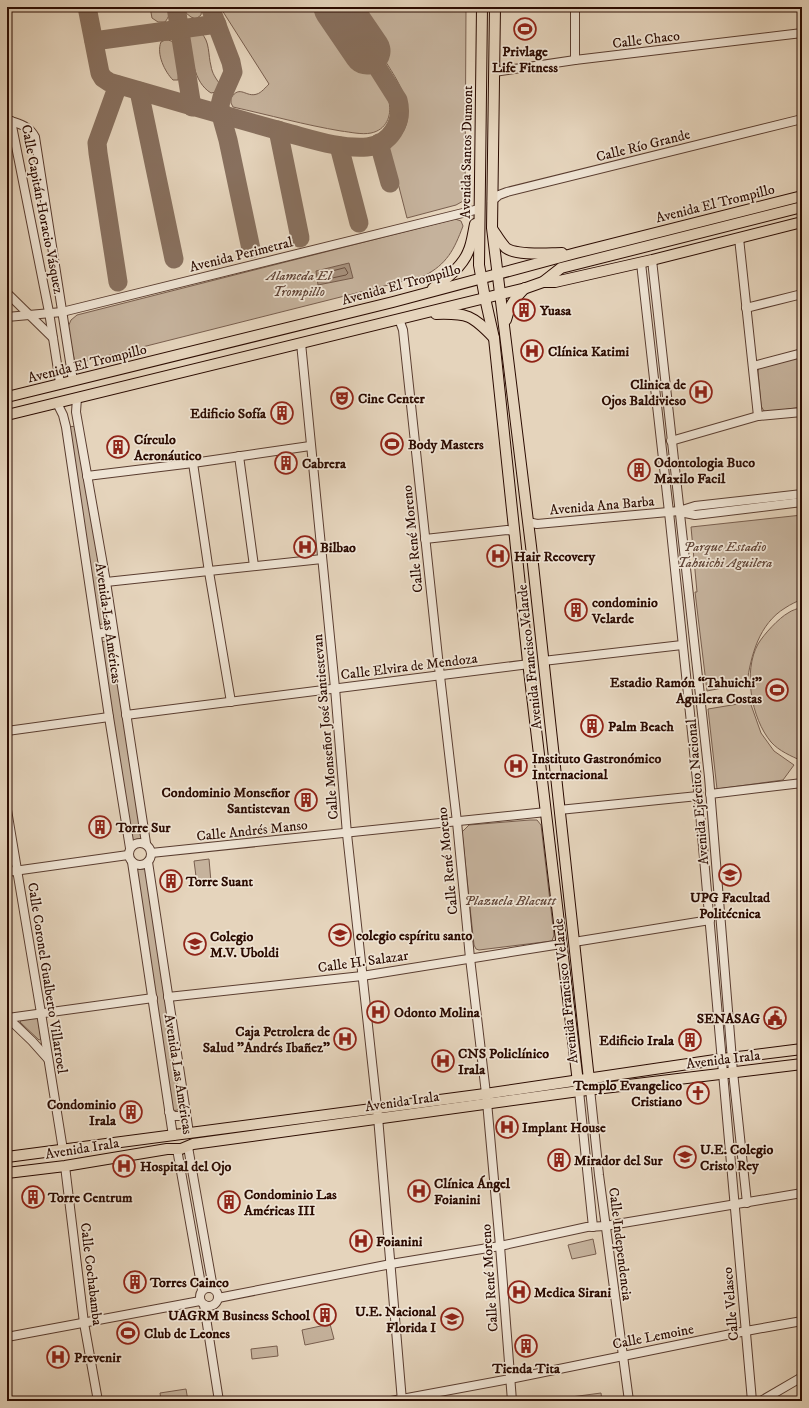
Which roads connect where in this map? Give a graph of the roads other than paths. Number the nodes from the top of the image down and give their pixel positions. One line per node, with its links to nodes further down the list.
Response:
1 (482, 7): 12 (main road, Avenida Santos Dumont)
2 (495, 7): 6 (main road, Avenida Santos Dumont)
3 (575, 7): 5 (street)
4 (802, 33): 5 (street, Calle Chaco)
5 (575, 60): 6 (street, Calle Chaco)
6 (494, 72): 10 (main road, Avenida Santos Dumont)
7 (802, 119): 10 (street, Calle Río Grande)
8 (9, 121): 29 (street, Calle Capitán Horacio Vásquez); 30 (street, Calle Capitán Horacio Vásquez)
9 (802, 196): 16 (main road, Avenida El Trompillo)
10 (492, 201): 14 (main road, Avenida Santos Dumont)
11 (802, 207): 21 (main road, Avenida El Trompillo)
12 (479, 209): 20 (main road, Avenida Santos Dumont); 24 (main road); 30 (street, Avenida Perimetral)
13 (802, 222): 15 (main road, Avenida El Trompillo)
14 (492, 228): 16 (main road); 19 (main road, Avenida Santos Dumont)
15 (739, 238): 17 (main road, Avenida El Trompillo); 28 (street)
16 (576, 253): 19 (main road, Avenida El Trompillo)
17 (652, 260): 18 (main road, Avenida El Trompillo); 51 (street, Avenida Ejército Nacional)
18 (641, 262): 21 (main road, Avenida El Trompillo); 60 (street, Avenida Ejército Nacional)
19 (498, 273): 20 (main road, Avenida El Trompillo); 25 (main road, Avenida Santos Dumont)
20 (481, 278): 24 (main road, Avenida El Trompillo); 27 (main road, Avenida Santos Dumont)
21 (542, 282): 22 (main road, Avenida El Trompillo)
22 (526, 288): 25 (main road, Avenida El Trompillo); 35 (main road)
23 (7, 293): 31 (street)
24 (427, 293): 41 (main road, Avenida El Trompillo)
25 (500, 294): 27 (main road, Avenida El Trompillo); 35 (main road, Avenida Francisco Velarde)
26 (802, 294): 28 (street)
27 (485, 298): 32 (main road, Avenida El Trompillo); 37 (main road, Avenida Francisco Velarde)
28 (746, 308): 40 (street)
29 (49, 312): 30 (street, Avenida Perimetral); 31 (street, Avenida Perimetral); 36 (street, Calle Capitán Horacio Vásquez)
30 (62, 312): 41 (street, Calle Capitán Horacio Vásquez)
31 (29, 314): 33 (street, Avenida Perimetral); 36 (street)
32 (416, 315): 34 (main road, Avenida El Trompillo); 37 (main road)
33 (7, 318)
34 (399, 319): 38 (main road, Avenida El Trompillo); 63 (street, Calle René Moreno)
35 (504, 323): 61 (main road, Avenida Francisco Velarde)
36 (53, 338): 42 (street, Calle Capitán Horacio Vásquez)
37 (494, 338): 57 (main road, Avenida Francisco Velarde)
38 (301, 343): 44 (main road, Avenida El Trompillo); 52 (street, Calle Monseñor José Santiestevan)
39 (802, 353): 40 (street)
40 (752, 366): 48 (street)
41 (73, 381): 42 (main road, Avenida El Trompillo)
42 (60, 383): 43 (main road, Avenida El Trompillo)
43 (7, 397)
44 (77, 398): 45 (main road, Avenida El Trompillo); 49 (street, Avenida Las Américas)
45 (57, 403): 47 (main road, Avenida El Trompillo); 50 (street, Avenida Las Américas)
46 (802, 412): 48 (street)
47 (7, 416)
48 (758, 416): 51 (street)
49 (78, 426): 50 (street); 55 (street, Avenida Las Américas)
50 (66, 427): 70 (street, Avenida Las Américas)
51 (672, 441): 59 (street, Avenida Ejército Nacional)
52 (310, 446): 53 (street); 65 (street, Calle Monseñor José Santiestevan)
53 (239, 456): 54 (street); 66 (street)
54 (193, 463): 55 (street); 67 (street)
55 (87, 476): 68 (street, Avenida Las Américas)
56 (802, 494): 59 (street, Avenida Ana Barba)
57 (512, 502): 61 (main road); 62 (main road, Avenida Francisco Velarde)
58 (802, 502): 59 (street, Avenida Ana Barba)
59 (679, 511): 60 (street, Avenida Ana Barba); 71 (street, Avenida Ejército Nacional)
60 (669, 512): 61 (street, Avenida Ana Barba); 72 (street, Avenida Ejército Nacional)
61 (528, 520): 64 (main road, Avenida Francisco Velarde)
62 (514, 531): 63 (street); 64 (main road); 74 (main road, Avenida Francisco Velarde)
63 (425, 538): 75 (street, Calle René Moreno)
64 (531, 546): 73 (main road, Avenida Francisco Velarde)
65 (322, 559): 66 (street); 76 (street, Calle Monseñor José Santiestevan)
66 (254, 566): 67 (street)
67 (209, 572): 68 (street); 77 (street)
68 (106, 582): 69 (street, Avenida Las Américas)
69 (113, 632): 70 (street); 78 (street, Avenida Las Américas)
70 (97, 634): 79 (street, Avenida Las Américas)
71 (694, 643): 72 (street); 82 (street, Avenida Ejército Nacional)
72 (682, 645): 73 (street); 83 (street, Avenida Ejército Nacional)
73 (543, 660): 74 (main road); 85 (main road, Avenida Francisco Velarde)
74 (528, 664): 75 (street, Calle Elvira de Mendoza); 86 (main road, Avenida Francisco Velarde)
75 (440, 676): 76 (street, Calle Elvira de Mendoza); 87 (street, Calle René Moreno)
76 (335, 688): 77 (street, Calle Elvira de Mendoza); 88 (street, Calle Monseñor José Santiestevan)
77 (231, 702): 78 (street, Calle Elvira de Mendoza)
78 (126, 715): 89 (street, Avenida Las Américas)
79 (109, 717): 80 (street); 91 (street, Avenida Las Américas)
80 (7, 731)
81 (802, 782): 82 (street)
82 (710, 794): 83 (street); 83 (street); 95 (street, Avenida Ejército Nacional)
83 (698, 795): 85 (street); 96 (street, Avenida Ejército Nacional)
84 (7, 810): 93 (street, Calle Coronel Gualberto Villarroel)
85 (559, 810): 86 (main road); 98 (main road, Avenida Francisco Velarde)
86 (546, 812): 87 (street, Calle Andrés Manso); 99 (main road, Avenida Francisco Velarde)
87 (457, 822): 88 (street, Calle Andrés Manso); 100 (street, Calle René Moreno)
88 (347, 834): 90 (street, Calle Andrés Manso); 101 (street, Calle Monseñor José Santiestevan)
89 (146, 844): 90 (street); 91 (street)
90 (151, 853): 92 (street)
91 (130, 855): 92 (street); 93 (street); 103 (street, Avenida Las Américas)
92 (148, 862): 102 (street, Avenida Las Américas)
93 (17, 870): 94 (street); 104 (street, Calle Coronel Gualberto Villarroel)
94 (7, 872)
95 (721, 914): 96 (street); 97 (street, Avenida Ejército Nacional)
96 (710, 921): 97 (street); 98 (street); 107 (street, Avenida Ejército Nacional)
97 (722, 926): 107 (street, Avenida Ejército Nacional)
98 (574, 942): 99 (main road); 111 (main road, Avenida Francisco Velarde)
99 (561, 944): 100 (street, Calle H. Salazar); 112 (main road, Avenida Francisco Velarde)
100 (470, 958): 101 (street, Calle H. Salazar); 113 (street, Calle René Moreno)
101 (362, 976): 102 (street, Calle H. Salazar); 116 (street, Calle Monseñor José Santiestevan)
102 (168, 997): 114 (street, Avenida Las Américas)
103 (153, 998): 104 (street); 115 (street, Avenida Las Américas)
104 (41, 1013): 105 (street); 108 (street, Calle Coronel Gualberto Villarroel)
105 (8, 1017): 108 (street)
106 (802, 1049): 107 (main road, Avenida Irala)
107 (728, 1059): 110 (street, Avenida Ejército Nacional); 111 (main road, Avenida Irala)
108 (48, 1060): 121 (street, Calle Coronel Gualberto Villarroel)
109 (802, 1064): 110 (main road, Avenida Irala)
110 (728, 1072): 111 (main road, Avenida Irala); 126 (street, Avenida Ejército Nacional); 127 (street, Avenida Ejército Nacional)
111 (589, 1084): 112 (main road, Avenida Irala); 128 (street, Calle Independencia)
112 (578, 1086): 113 (main road, Avenida Irala); 129 (street, Calle Independencia)
113 (486, 1099): 116 (main road, Avenida Irala); 130 (street, Calle René Moreno)
114 (186, 1110): 115 (street); 117 (street, Avenida Las Américas)
115 (169, 1112): 118 (street, Avenida Las Américas)
116 (377, 1114): 117 (main road, Avenida Irala); 119 (main road, Avenida Irala); 131 (street, Calle Monseñor José Santiestevan)
117 (189, 1133): 118 (main road, Avenida Irala)
118 (173, 1136): 120 (main road, Avenida Las Américas); 121 (main road, Avenida Irala)
119 (188, 1147): 120 (main road, Avenida Irala); 132 (street, Avenida Las Américas)
120 (177, 1149): 123 (main road, Avenida Irala); 133 (street, Avenida Las Américas)
121 (63, 1150): 122 (main road, Avenida Irala); 123 (main road, Calle Cochabamba)
122 (7, 1157)
123 (64, 1166): 124 (main road, Avenida Irala); 137 (street, Calle Cochabamba)
124 (7, 1173)
125 (802, 1193): 126 (street)
126 (747, 1203): 127 (street)
127 (735, 1205): 128 (street); 138 (street, Calle Velasco)
128 (605, 1226): 129 (street); 140 (street, Calle Independencia)
129 (593, 1227): 130 (street)
130 (500, 1246): 131 (street); 142 (street, Calle René Moreno)
131 (391, 1264): 134 (street); 144 (street, Calle Monseñor José Santiestevan)
132 (213, 1288): 133 (street); 134 (street)
133 (202, 1290): 135 (street)
134 (218, 1298): 135 (street)
135 (202, 1303): 137 (street); 147 (street)
136 (802, 1321): 138 (street, Calle Lemoine)
137 (84, 1323): 139 (street); 146 (street, Calle Cochabamba)
138 (746, 1330): 140 (street, Calle Lemoine); 151 (street, Calle Velasco)
139 (7, 1337)
140 (622, 1356): 142 (street, Calle Lemoine); 150 (street, Calle Independencia)
141 (802, 1377): 152 (street)
142 (510, 1379): 144 (street, Calle Lemoine); 149 (street, Calle René Moreno)
143 (7, 1395): 145 (street)
144 (402, 1400): 148 (street, Calle Lemoine)
145 (8, 1401)
146 (98, 1401)
147 (219, 1401)
148 (391, 1401)
149 (512, 1401)
150 (628, 1401)
151 (752, 1401)
152 (761, 1401)

